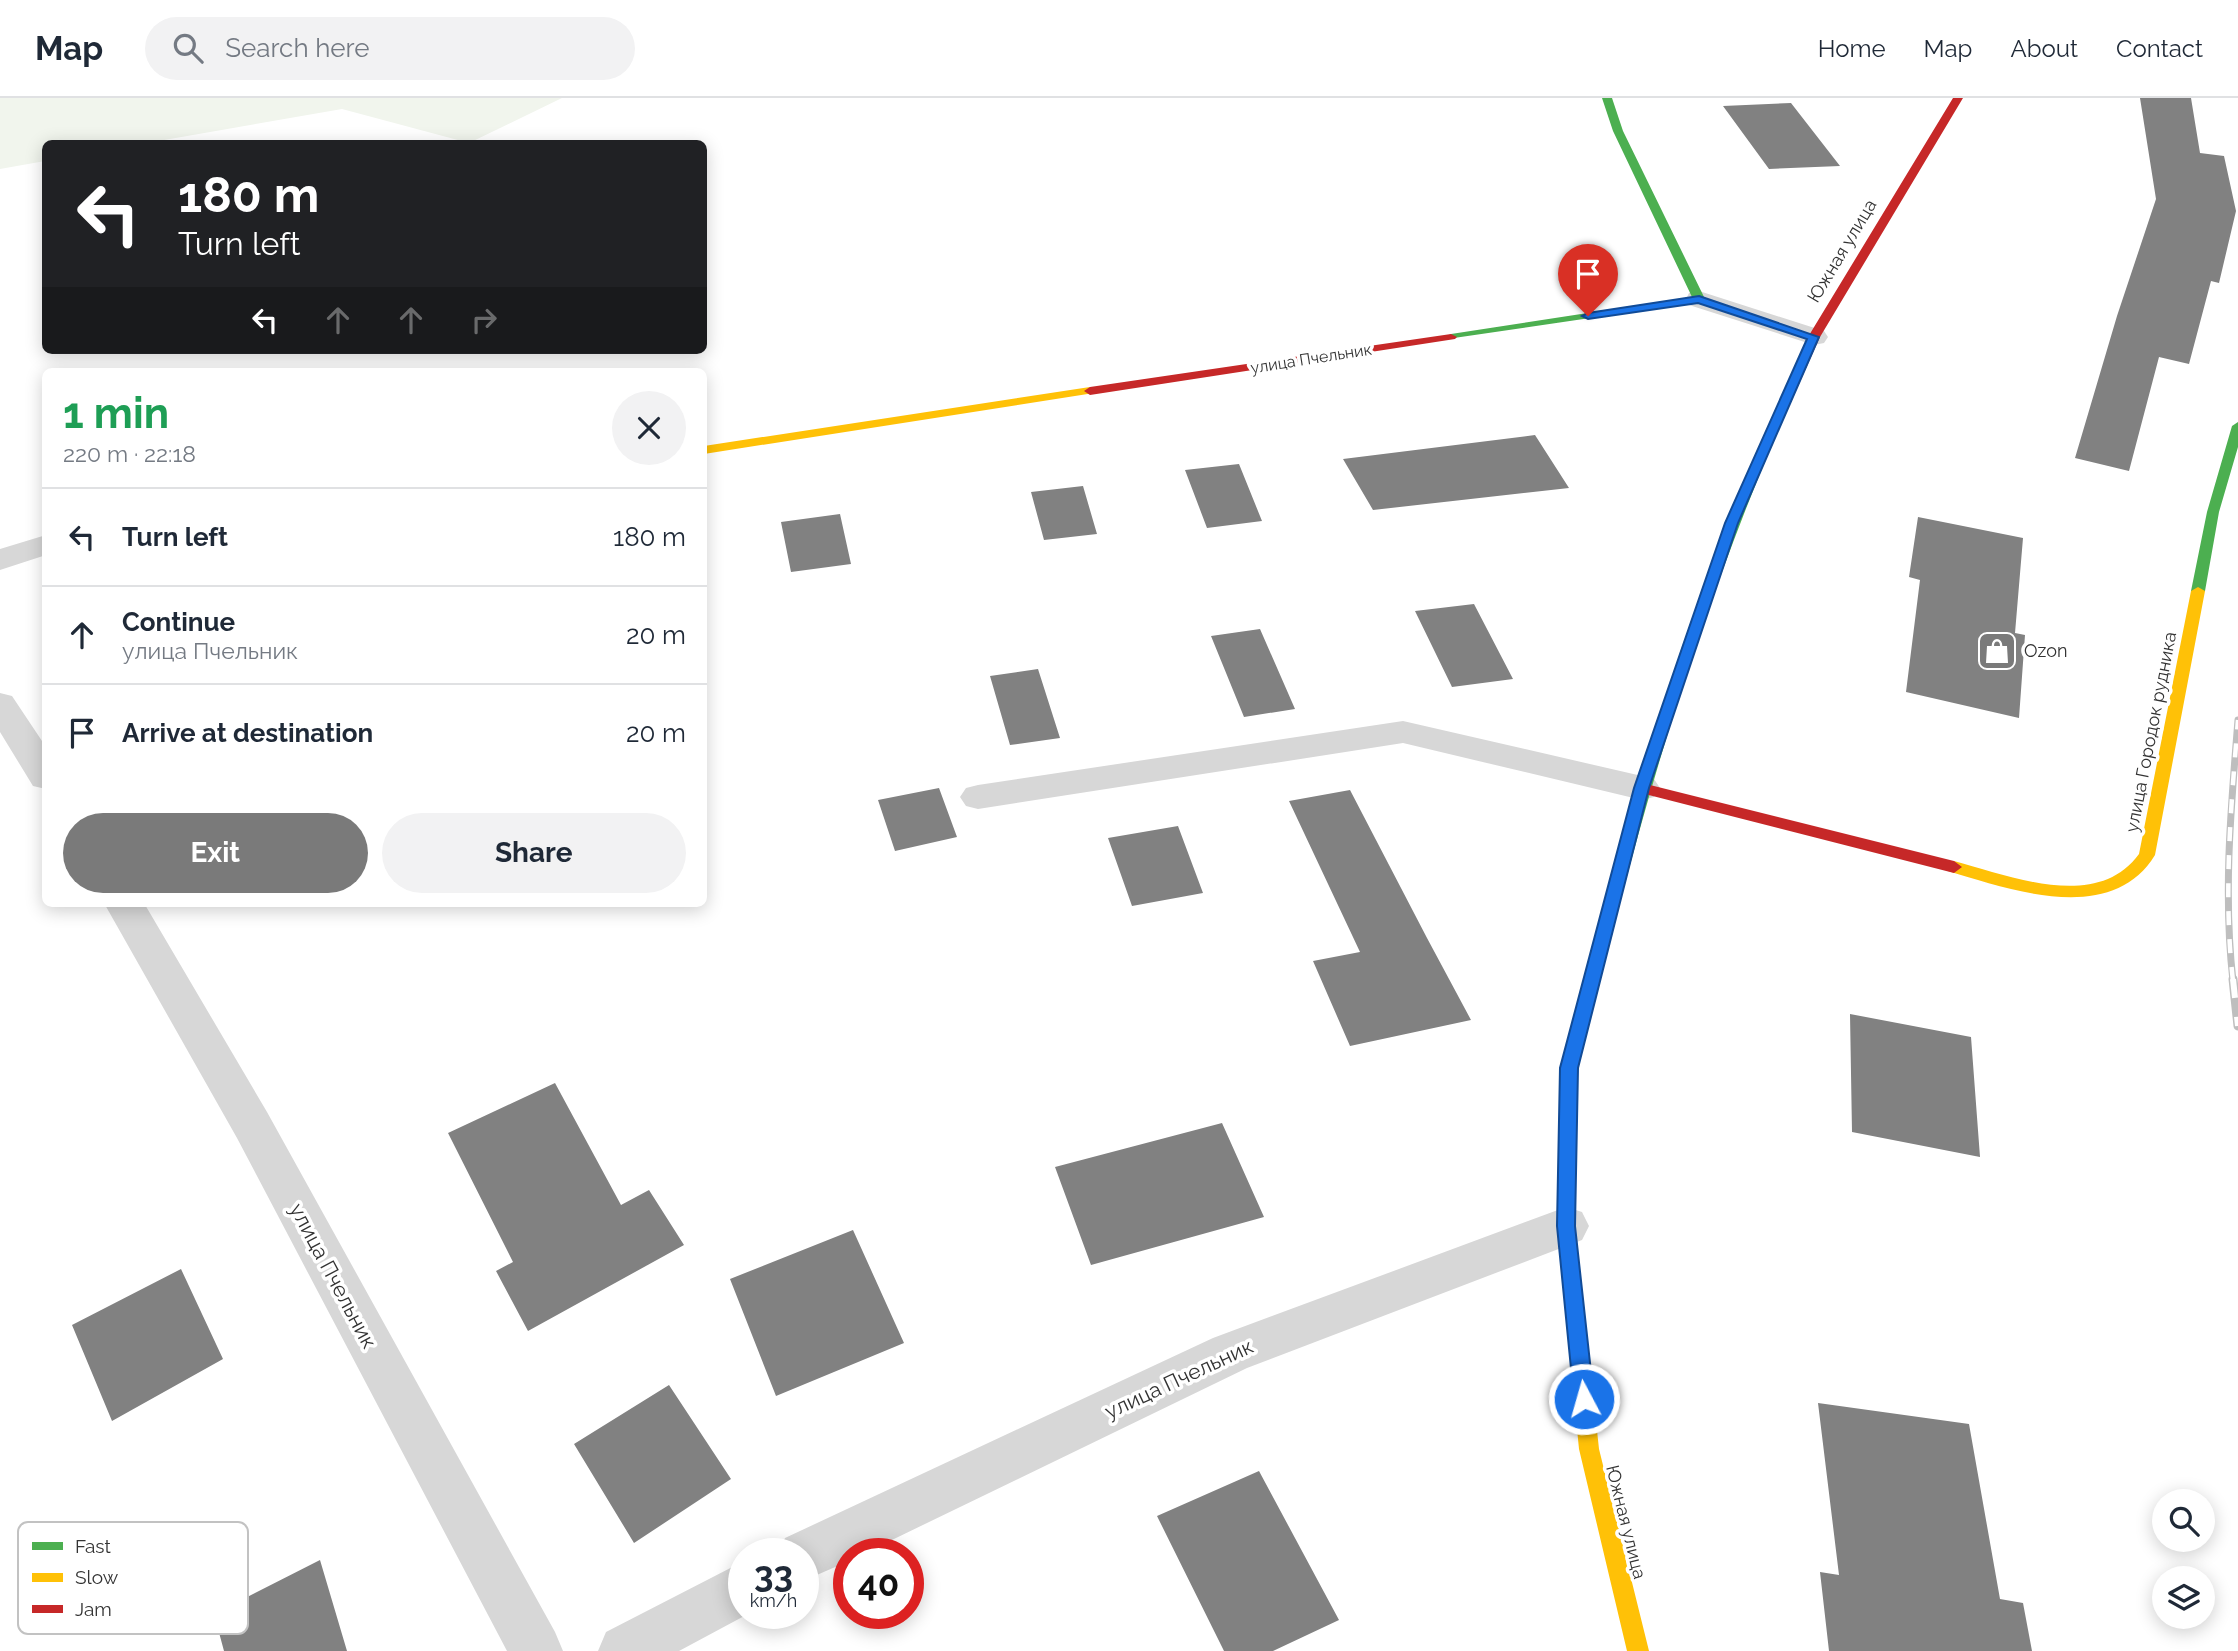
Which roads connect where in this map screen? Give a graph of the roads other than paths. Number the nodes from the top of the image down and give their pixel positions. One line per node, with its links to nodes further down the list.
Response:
1 (1607, 98): 3 (street)
2 (1958, 98): 4 (street, Южная улица)
3 (1699, 299): 4 (street); 6 (street, улица Пчельник)
4 (1814, 337): 11 (street, Южная улица)
5 (2238, 426): 11 (street, улица Городок рудника)
6 (707, 450)
7 (42, 545): 8 (street)
8 (0, 560)
9 (0, 704): 10 (street)
10 (42, 771)
11 (1642, 788): 12 (lane); 14 (street, Южная улица)
12 (978, 797)
13 (126, 907): 17 (street, улица Пчельник)
14 (1566, 1226): 15 (street, улица Пчельник); 19 (street, Южная улица)
15 (819, 1548)
16 (728, 1596): 18 (street)
17 (536, 1651)
18 (625, 1651)
19 (1638, 1651)

